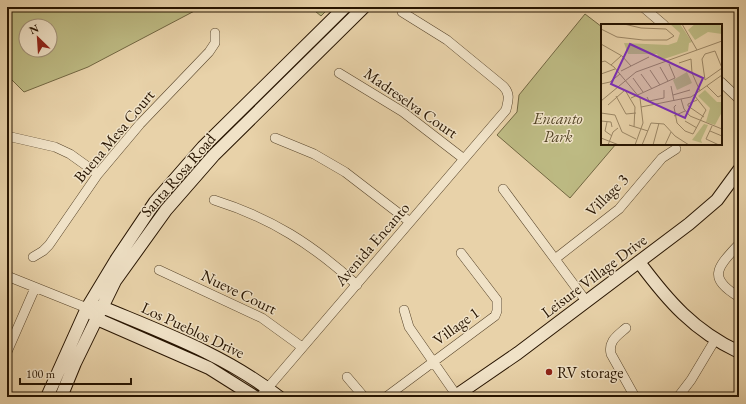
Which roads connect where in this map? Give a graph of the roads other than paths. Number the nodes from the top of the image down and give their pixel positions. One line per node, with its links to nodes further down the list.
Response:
1 (346, 7): 31 (main road, Santa Rosa Road)
2 (364, 7): 30 (main road, Santa Rosa Road)
3 (643, 7): 5 (street)
4 (402, 12): 13 (street, Avenida Encanto)
5 (663, 24)
6 (215, 33): 14 (street, Buena Mesa Court)
7 (339, 73): 13 (street, Madreselva Court)
8 (722, 83): 9 (street)
9 (739, 99)
10 (7, 136): 14 (street)
11 (275, 138): 18 (street)
12 (676, 149): 22 (street, Village 3)
13 (464, 159): 18 (street, Avenida Encanto)
14 (98, 174): 21 (street, Buena Mesa Court)
15 (737, 177): 23 (main road, Leisure Village Drive)
16 (503, 189): 22 (street)
17 (214, 200): 26 (street)
18 (410, 222): 26 (street, Avenida Encanto)
19 (739, 244): 28 (street)
20 (461, 253): 39 (street, Village 1)
21 (33, 257)
22 (556, 259): 29 (street)
23 (639, 262): 29 (main road, Leisure Village Drive); 35 (main road)
24 (159, 270): 36 (street, Nueve Court)
25 (7, 276): 27 (street, Los Pueblos Drive)
26 (357, 285): 36 (street, Avenida Encanto)
27 (35, 288): 31 (street, Los Pueblos Drive); 37 (street)
28 (739, 297)
29 (586, 301): 48 (main road, Leisure Village Drive)
30 (102, 307): 31 (main road, Los Pueblos Drive); 33 (main road, Santa Rosa Road); 41 (main road, Los Pueblos Drive)
31 (87, 308): 33 (main road, Los Pueblos Drive); 42 (main road, Santa Rosa Road)
32 (404, 310): 39 (street, Village 1)
33 (97, 319): 43 (main road, Santa Rosa Road); 44 (main road, Los Pueblos Drive)
34 (626, 328): 49 (street)
35 (715, 340): 38 (main road); 50 (street)
36 (302, 347): 41 (street, Avenida Encanto)
37 (7, 352)
38 (739, 352)
39 (432, 362): 47 (street, Village 1); 48 (street, Village 1)
40 (347, 377): 46 (street)
41 (264, 393): 45 (main road, Los Pueblos Drive)
42 (47, 397)
43 (61, 397)
44 (255, 397)
45 (278, 397)
46 (364, 397)
47 (386, 397)
48 (456, 397)
49 (635, 397)
50 (678, 397)

